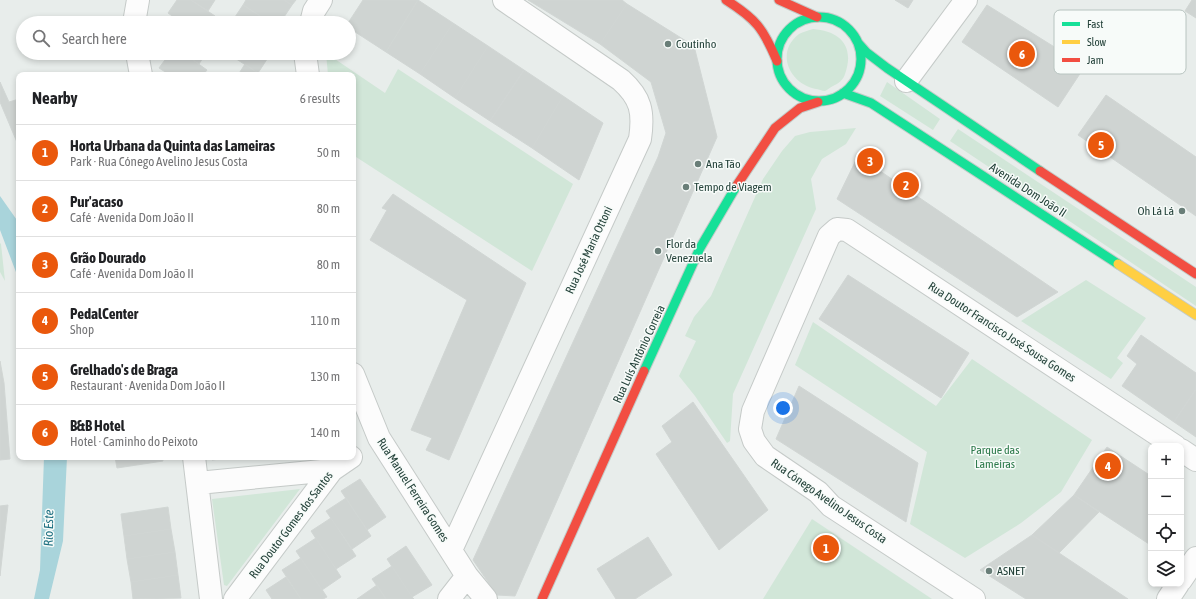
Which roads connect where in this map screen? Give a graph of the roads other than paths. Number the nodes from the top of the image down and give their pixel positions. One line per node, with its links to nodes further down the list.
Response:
1 (138, 0): 7 (street)
2 (321, 0): 8 (street)
3 (504, 0): 36 (street, Rua José Maria Ottoni)
4 (726, 0): 13 (main road)
5 (780, 0): 9 (main road, Avenida Dom João II)
6 (966, 0): 17 (street)
7 (135, 16)
8 (313, 16)
9 (817, 17): 10 (main road, Avenida Dom João II); 13 (main road)
10 (858, 43): 17 (main road, Avenida Dom João II); 18 (main road)
11 (138, 60): 14 (street)
12 (306, 60): 15 (street)
13 (776, 61): 16 (main road)
14 (140, 72)
15 (308, 72)
16 (782, 81): 19 (main road); 20 (main road)
17 (906, 81): 24 (main road, Avenida Dom João II)
18 (843, 93): 20 (main road); 25 (main road, Avenida Dom João II)
19 (780, 96)
20 (818, 102): 22 (main road, Rua Luís António Correia)
21 (776, 116): 22 (main road)
22 (775, 128): 45 (main road, Rua Luís António Correia)
23 (829, 236): 28 (street, Rua Doutor Francisco José Sousa Gomes); 46 (street, Rua Cónego Avelino Jesus Costa)
24 (1196, 274)
25 (1196, 315)
26 (356, 381): 27 (street, Rua Manuel Ferreira Gomes)
27 (379, 438): 30 (street, Rua Doutor Gomes dos Santos); 36 (street, Rua Manuel Ferreira Gomes)
28 (1170, 443)
29 (1184, 452): 33 (street)
30 (356, 453)
31 (194, 460): 35 (street)
32 (346, 460): 34 (street, Rua Doutor Gomes dos Santos)
33 (1196, 460)
34 (332, 470): 35 (street); 42 (street, Rua Doutor Gomes dos Santos)
35 (198, 483): 41 (street)
36 (451, 550): 38 (street, Rua Manuel Ferreira Gomes)
37 (1196, 558): 39 (street)
38 (467, 576): 43 (street); 44 (street, Rua Manuel Ferreira Gomes)
39 (1184, 576)
40 (1176, 587): 47 (street)
41 (211, 599)
42 (235, 599)
43 (449, 599)
44 (486, 599)
45 (542, 599)
46 (974, 599)
47 (1168, 599)

